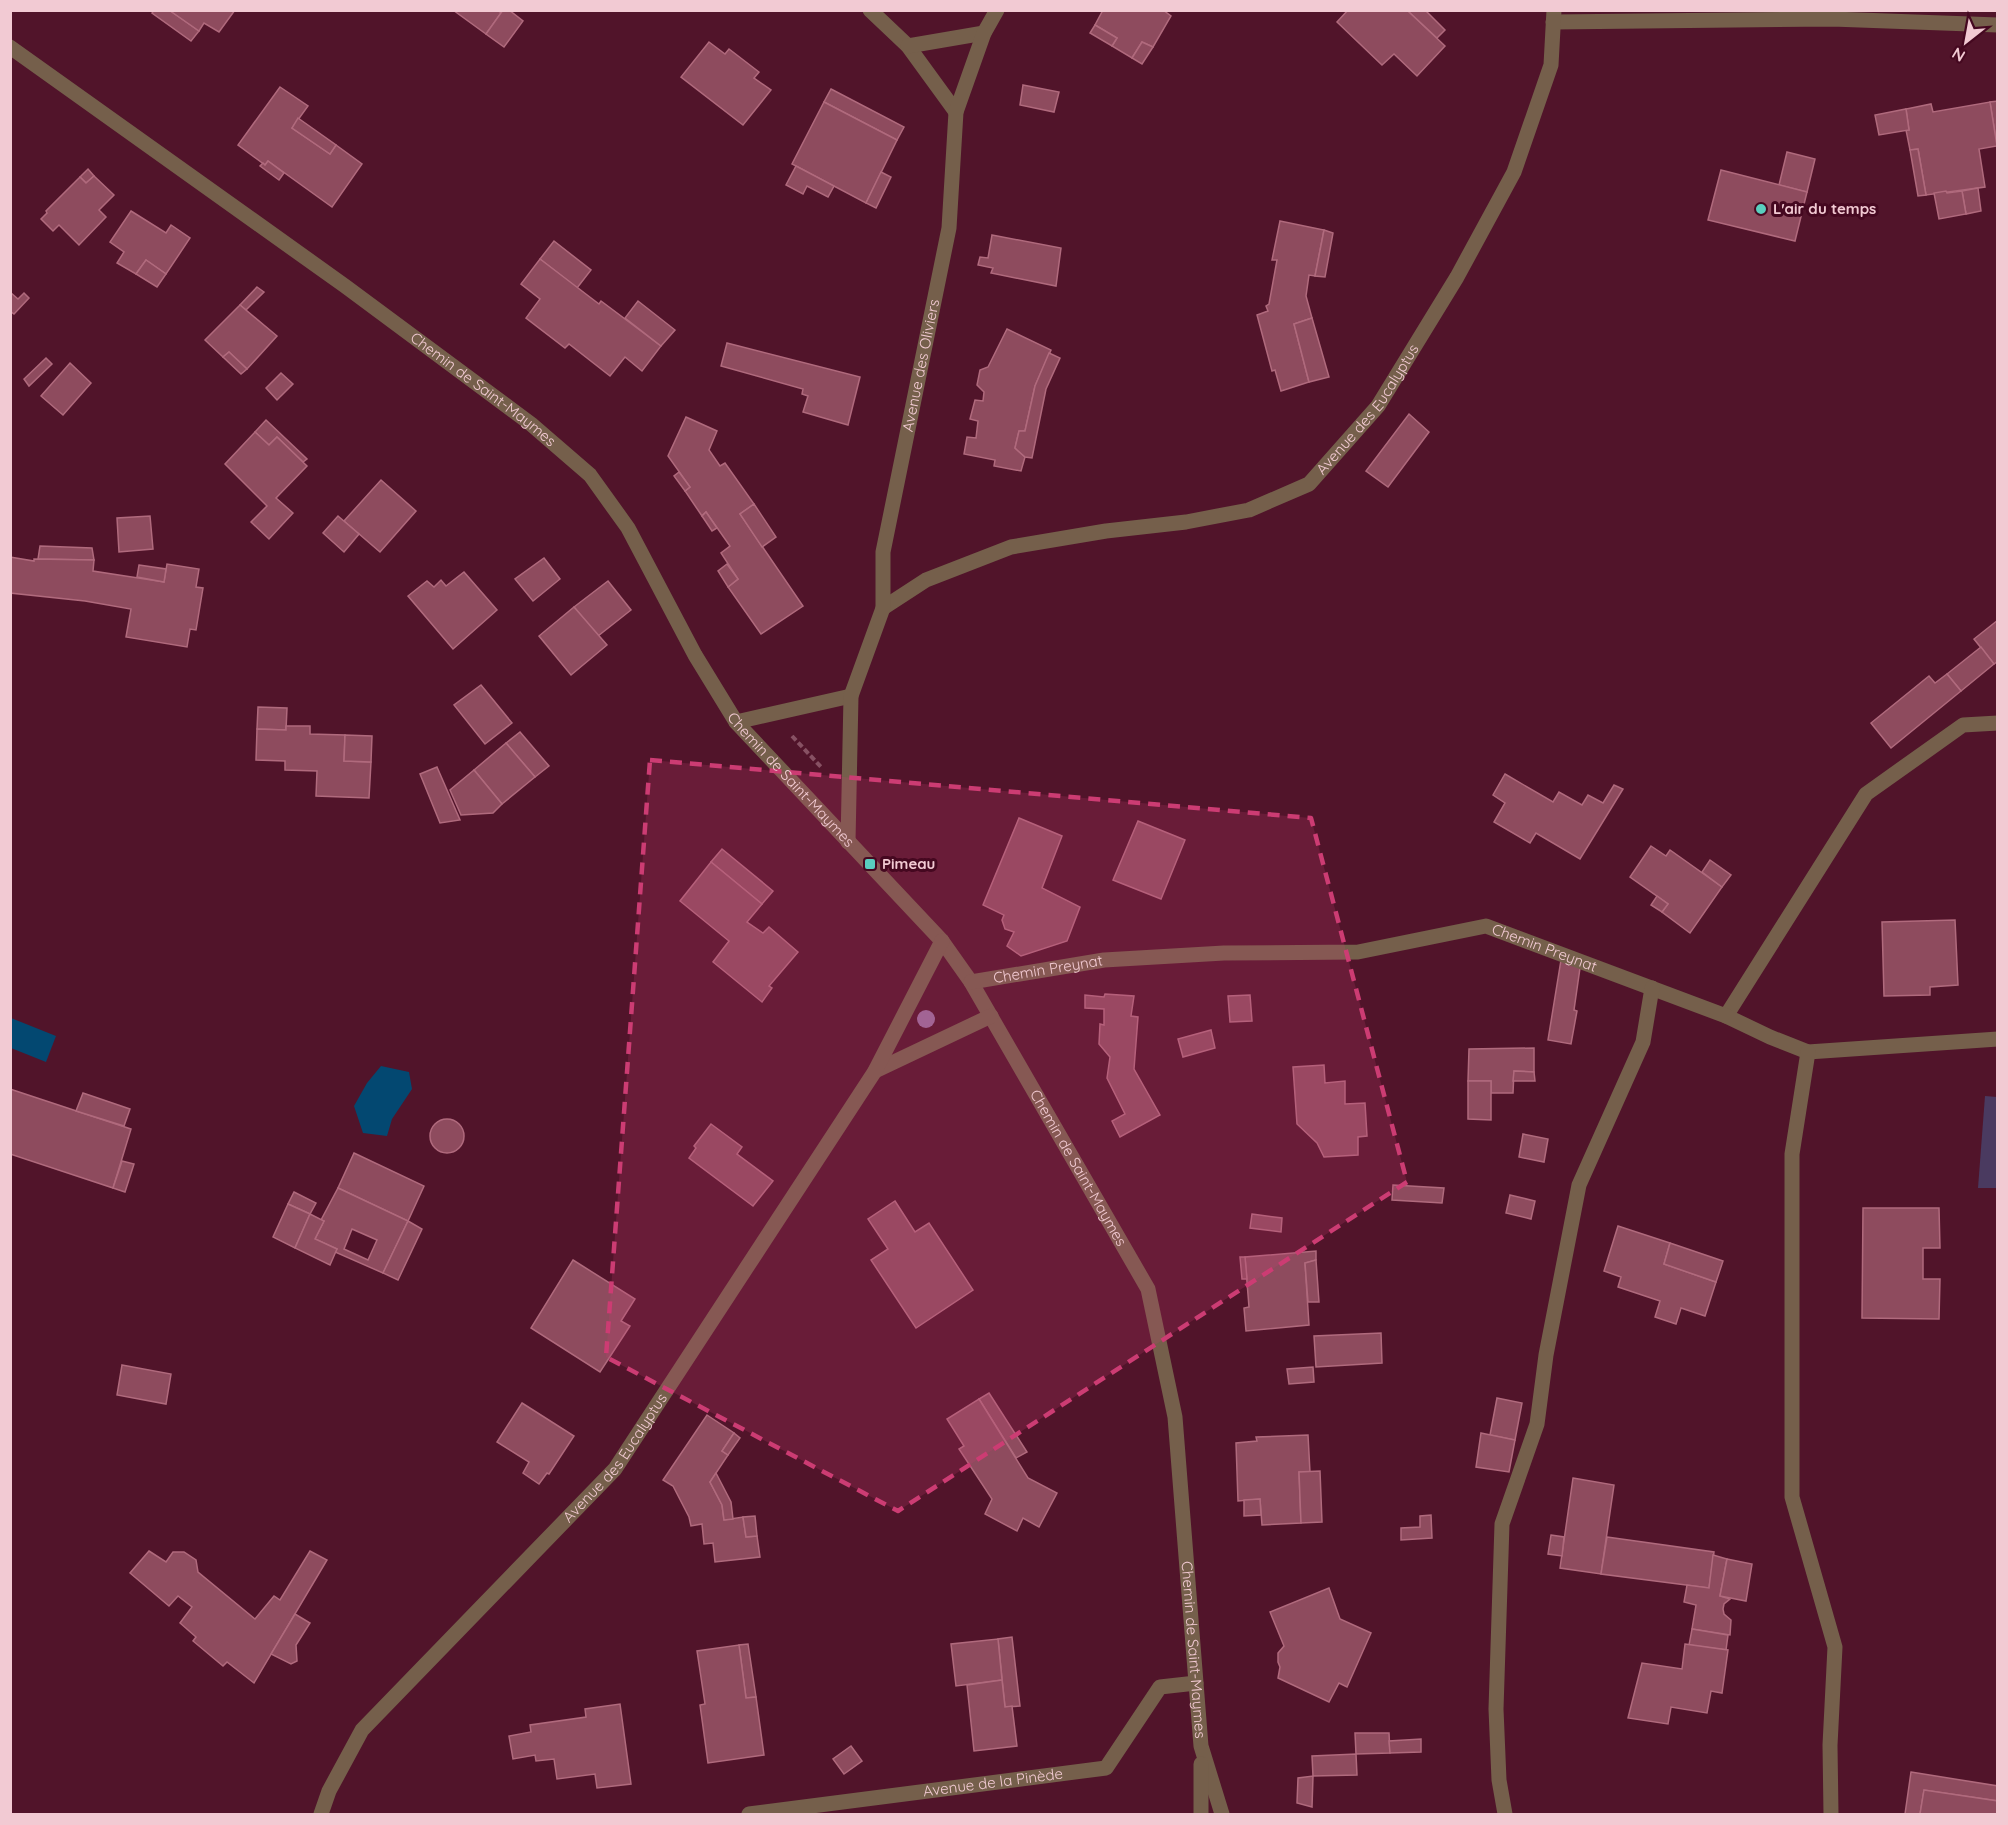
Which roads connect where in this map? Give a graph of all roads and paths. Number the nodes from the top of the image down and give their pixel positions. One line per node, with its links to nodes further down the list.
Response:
1 (870, 10): 6 (street)
2 (997, 10): 5 (street, Avenue des Oliviers)
3 (1553, 16): 4 (street, Avenue des Eucalyptus); 9 (street, Avenue des Eucalyptus)
4 (1998, 25)
5 (984, 33): 6 (street); 8 (street, Avenue des Oliviers)
6 (908, 46): 8 (street)
7 (10, 47): 12 (street, Chemin de Saint-Maymes)
8 (956, 112): 9 (street, Avenue des Oliviers)
9 (883, 608): 10 (street, Avenue des Oliviers)
10 (851, 696): 11 (street); 14 (street, Avenue des Oliviers)
11 (771, 714): 12 (street); 14 (path)
12 (736, 722): 15 (street, Chemin de Saint-Maymes)
13 (1998, 723): 20 (street)
14 (849, 796): 15 (street, Avenue des Oliviers)
15 (848, 842): 16 (street, Chemin de Saint-Maymes)
16 (942, 941): 17 (street, Chemin de Saint-Maymes); 23 (street, Avenue des Eucalyptus)
17 (971, 982): 18 (street, Chemin Preynat); 19 (street, Chemin de Saint-Maymes)
18 (1652, 988): 20 (street, Chemin Preynat); 30 (street)
19 (991, 1016): 23 (street); 24 (street, Chemin de Saint-Maymes)
20 (1726, 1016): 22 (street, Chemin Preynat)
21 (1998, 1039): 22 (street, Chemin Preynat)
22 (1808, 1052): 31 (street)
23 (874, 1071): 26 (street, Avenue des Eucalyptus)
24 (1196, 1683): 25 (street, Chemin de Saint-Maymes); 27 (street, Avenue de la Pinède)
25 (1201, 1746): 28 (street); 29 (street, Chemin de Saint-Maymes)
26 (321, 1815)
27 (749, 1815)
28 (1202, 1815)
29 (1222, 1815)
30 (1505, 1815)
31 (1831, 1815)

